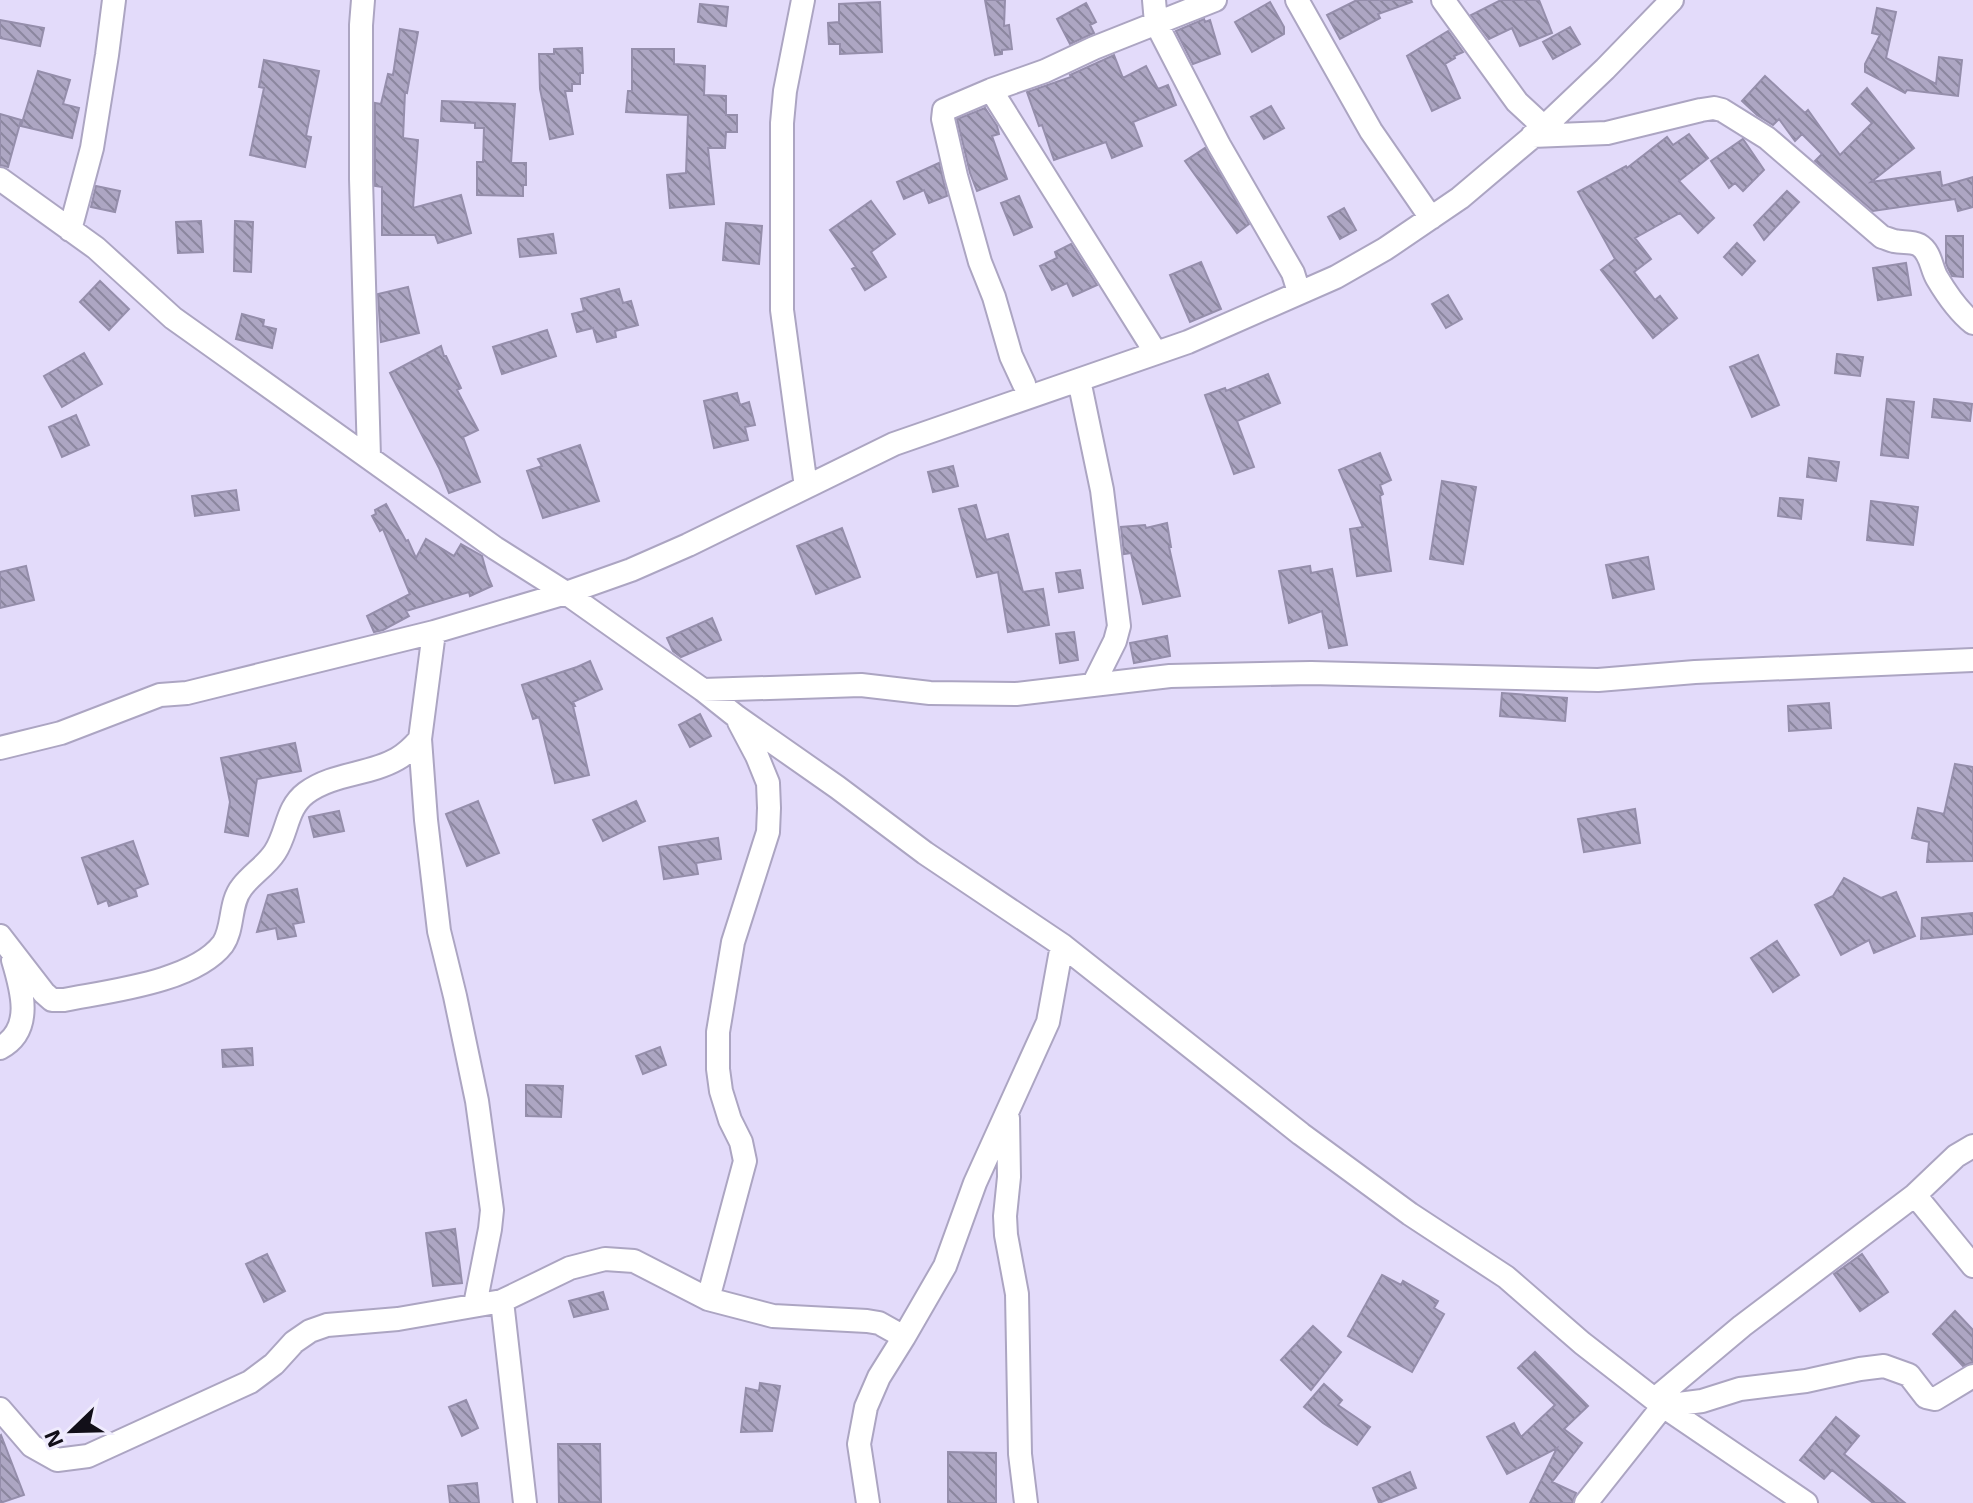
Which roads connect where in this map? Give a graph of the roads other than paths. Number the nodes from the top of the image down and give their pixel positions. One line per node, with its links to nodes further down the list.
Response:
1 (114, 0): 14 (street)
2 (363, 0): 20 (street)
3 (803, 0): 21 (street)
4 (1154, 0): 9 (street)
5 (1215, 0): 9 (street)
6 (1297, 0): 13 (street)
7 (1443, 0): 11 (street)
8 (1672, 0): 11 (street)
9 (1156, 23): 10 (street); 15 (street)
10 (991, 90): 17 (street); 19 (street)
11 (1538, 132): 13 (street); 16 (street)
12 (0, 179): 14 (street)
13 (1431, 218): 15 (street)
14 (70, 230): 20 (street)
15 (1299, 292): 17 (street)
16 (1973, 323)
17 (1156, 353): 18 (street)
18 (1079, 380): 21 (street); 25 (street)
19 (1024, 384)
20 (369, 457): 22 (street)
21 (806, 487): 22 (street)
22 (566, 593): 23 (street); 26 (street)
23 (434, 632): 28 (street); 29 (street)
24 (1973, 660): 25 (street)
25 (1093, 685): 26 (street)
26 (703, 690): 27 (street)
27 (737, 717): 31 (street); 37 (street)
28 (420, 739): 30 (street); 39 (street)
29 (0, 748)
30 (5, 942): 32 (street)
31 (1062, 945): 33 (street); 42 (street)
32 (0, 1048)
33 (1008, 1112): 40 (street); 46 (street)
34 (1973, 1146): 35 (street)
35 (1915, 1195): 36 (street); 42 (street)
36 (1973, 1266)
37 (708, 1299): 38 (street); 40 (street)
38 (502, 1301): 39 (street); 44 (street)
39 (475, 1305): 43 (street)
40 (904, 1337): 45 (street)
41 (1973, 1376): 42 (street)
42 (1659, 1402): 47 (street); 48 (street)
43 (0, 1409)
44 (525, 1503)
45 (868, 1503)
46 (1026, 1503)
47 (1586, 1503)
48 (1806, 1503)

